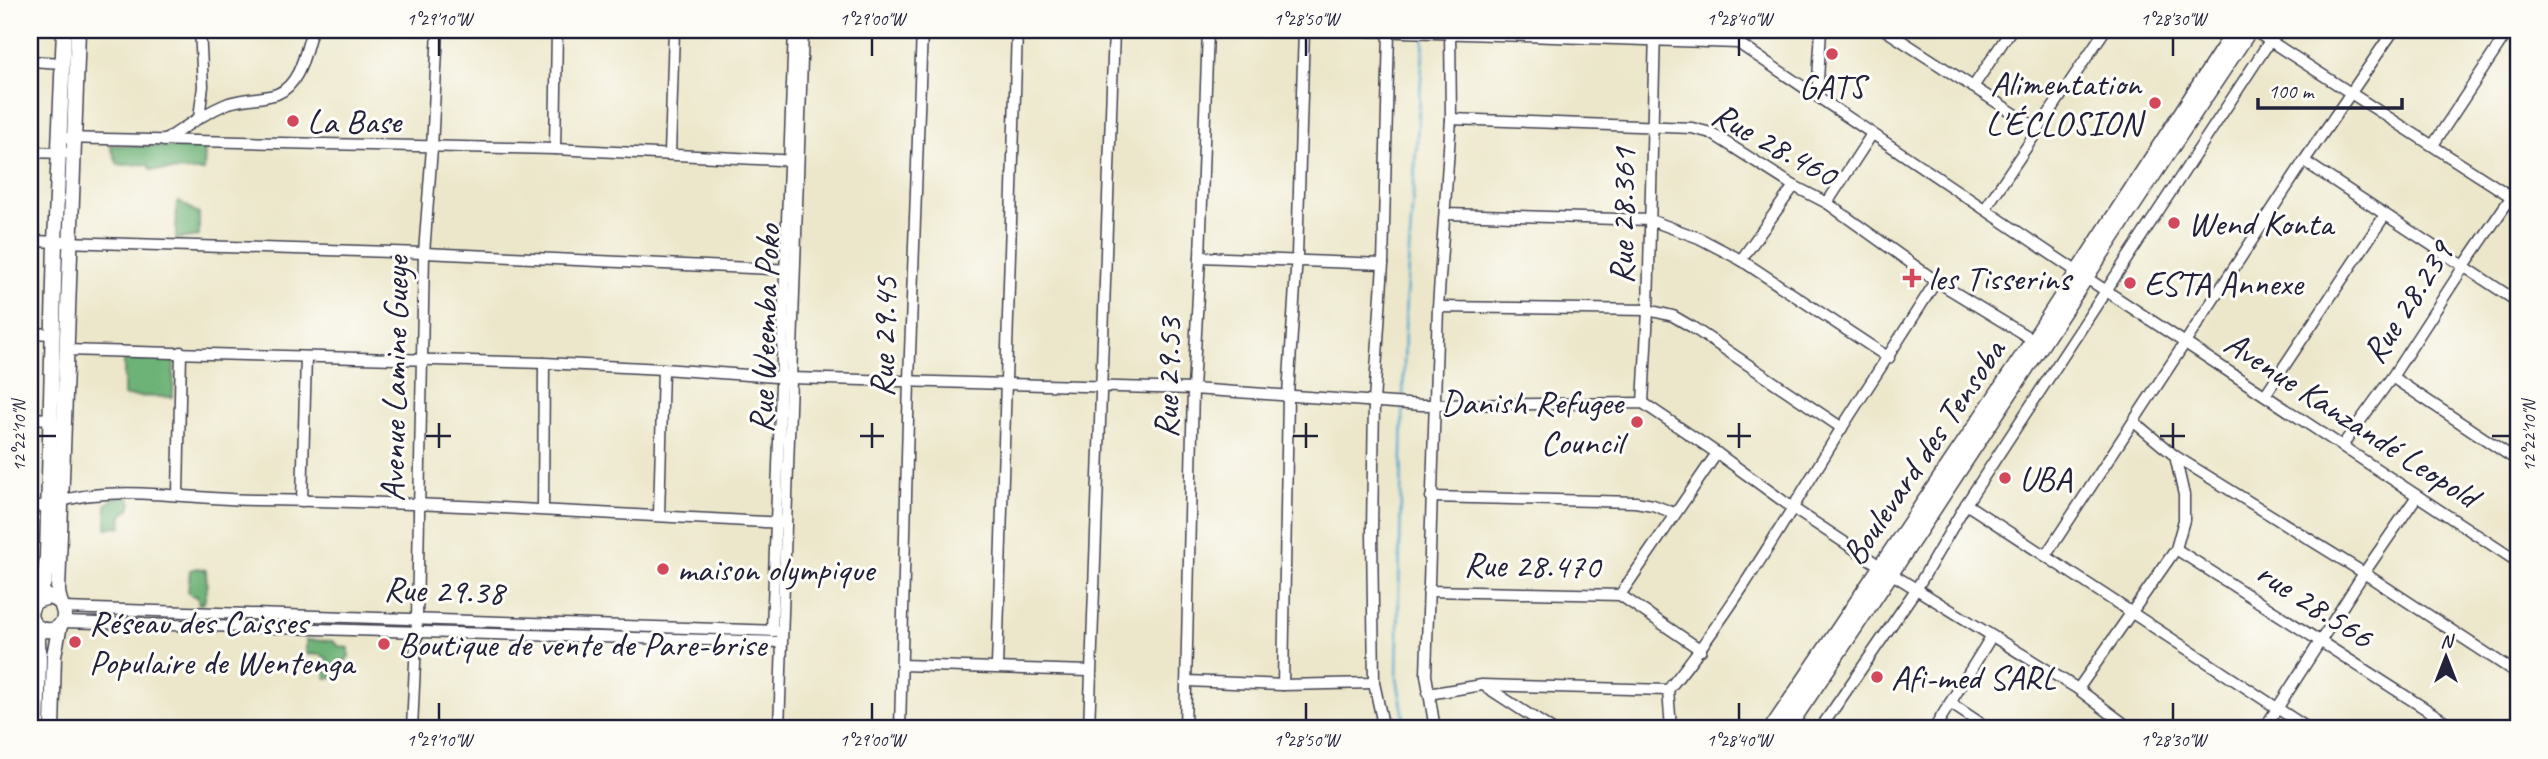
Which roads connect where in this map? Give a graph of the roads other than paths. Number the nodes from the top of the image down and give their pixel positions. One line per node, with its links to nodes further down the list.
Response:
1 (64, 30): 33 (main road)
2 (78, 30): 44 (main road)
3 (200, 30): 37 (street)
4 (312, 30): 37 (street)
5 (438, 30): 45 (street, Avenue Lamine Gueye)
6 (557, 30): 46 (street)
7 (674, 30): 48 (street)
8 (794, 30): 49 (street, Rue Weemba Poko)
9 (803, 30): 49 (street, Rue Weemba Poko)
10 (922, 30): 86 (street, Rue 29.45)
11 (1017, 30): 87 (street)
12 (1114, 30): 88 (street)
13 (1208, 30): 61 (street, Rue 29.53)
14 (1304, 30): 62 (street)
15 (1342, 30): 26 (street)
16 (1739, 30): 31 (street)
17 (1821, 30): 36 (street)
18 (1885, 30): 28 (street)
19 (2011, 30): 34 (street)
20 (2105, 30): 40 (street)
21 (2235, 30): 67 (main road, Boulevard des Tensoba)
22 (2251, 30): 30 (street); 67 (main road, Boulevard des Tensoba)
23 (2394, 30): 35 (street)
24 (2509, 30): 43 (street)
25 (1450, 31): 27 (street); 29 (street); 38 (street)
26 (1389, 32): 27 (street); 64 (street)
27 (1416, 32)
28 (1896, 33): 34 (street)
29 (1655, 35): 31 (street); 39 (street, Rue 28.361)
30 (2274, 35): 35 (street); 69 (street)
31 (1738, 43): 36 (street, Avenue Kanzandé Leopold)
32 (30, 61): 33 (street)
33 (62, 63): 44 (main road)
34 (1973, 87): 40 (street)
35 (2350, 93): 43 (street); 50 (street)
36 (1817, 96): 41 (street, Avenue Kanzandé Leopold)
37 (199, 118): 42 (street)
38 (1451, 119): 39 (street, Rue 28.460); 55 (street)
39 (1651, 127): 51 (street, Rue 28.460); 57 (street, Rue 28.361)
40 (2038, 130): 54 (street)
41 (1872, 134): 53 (street); 54 (street, Avenue Kanzandé Leopold)
42 (164, 141): 44 (street); 45 (street)
43 (2432, 145): 52 (street)
44 (66, 146): 47 (street); 59 (main road)
45 (432, 148): 46 (street); 60 (street, Avenue Lamine Gueye)
46 (555, 149): 48 (street)
47 (30, 152)
48 (670, 154): 49 (street)
49 (794, 160): 66 (street, Rue Weemba Poko)
50 (2304, 161): 56 (street); 76 (street)
51 (1794, 186): 53 (street, Rue 28.460); 63 (street)
52 (2516, 195): 65 (street, Rue 28.239)
53 (1827, 203): 68 (street, Rue 28.460)
54 (1985, 209): 67 (street, Avenue Kanzandé Leopold)
55 (1446, 214): 57 (street); 71 (street)
56 (2385, 215): 65 (street); 91 (street)
57 (1650, 220): 63 (street); 72 (street, Rue 28.361)
58 (30, 242): 59 (street)
59 (62, 244): 60 (street); 74 (main road); 77 (main road)
60 (424, 253): 66 (street); 81 (street, Avenue Lamine Gueye)
61 (1200, 257): 62 (street); 89 (street, Rue 29.53)
62 (1297, 260): 64 (street); 90 (street)
63 (1741, 260): 80 (street)
64 (1383, 264): 92 (street)
65 (2464, 266): 70 (street); 84 (street, Rue 28.239)
66 (790, 270): 85 (street, Rue Weemba Poko)
67 (2081, 274): 69 (street, Avenue Kanzandé Leopold); 75 (main road, Boulevard des Tensoba); 119 (main road, Boulevard des Tensoba)
68 (1936, 281): 75 (street, Rue 28.460); 80 (street)
69 (2106, 291): 76 (street, Avenue Kanzandé Leopold); 109 (street)
70 (2518, 302)
71 (1438, 307): 72 (street); 93 (street)
72 (1648, 310): 94 (street, Rue 28.361); 98 (street)
73 (30, 333): 74 (street)
74 (53, 334): 96 (main road)
75 (2033, 340): 119 (main road, Boulevard des Tensoba)
76 (2186, 343): 91 (street, Avenue Kanzandé Leopold); 97 (street)
77 (65, 351): 78 (street); 107 (main road)
78 (181, 352): 79 (street); 103 (street)
79 (306, 357): 81 (street); 106 (street)
80 (1889, 358): 98 (street)
81 (423, 360): 82 (street); 108 (street, Avenue Lamine Gueye)
82 (544, 363): 83 (street); 111 (street)
83 (663, 369): 85 (street); 114 (street)
84 (2392, 377): 99 (street, Rue 28.239); 102 (street)
85 (786, 378): 86 (street); 115 (street, Rue Weemba Poko)
86 (909, 380): 87 (street); 134 (street, Rue 29.45)
87 (1006, 384): 88 (street); 135 (street)
88 (1101, 387): 89 (street); 136 (street)
89 (1193, 388): 90 (street); 138 (street, Rue 29.53)
90 (1288, 395): 92 (street); 140 (street)
91 (2265, 395): 99 (street, Avenue Kanzandé Leopold)
92 (1378, 402): 93 (street); 139 (street)
93 (1435, 404): 94 (street); 105 (street)
94 (1643, 404): 100 (street)
95 (30, 418): 96 (street)
96 (50, 419): 107 (main road)
97 (2134, 422): 101 (street); 117 (street)
98 (1842, 428): 112 (street)
99 (2343, 446): 104 (street, Avenue Kanzandé Leopold)
100 (1717, 453): 112 (street); 113 (street)
101 (2175, 456): 116 (street); 120 (street)
102 (2518, 461)
103 (178, 494): 106 (street); 107 (street)
104 (2417, 496): 118 (street, Avenue Kanzandé Leopold); 120 (street)
105 (1431, 497): 113 (street); 122 (street)
106 (302, 501): 108 (street)
107 (54, 503): 110 (street); 124 (main road); 126 (main road)
108 (419, 504): 111 (street); 127 (street, Avenue Lamine Gueye)
109 (1966, 504): 117 (street); 121 (street)
110 (30, 508)
111 (543, 508): 114 (street)
112 (1794, 509): 119 (street); 133 (street)
113 (1674, 513): 123 (street)
114 (659, 515): 115 (street)
115 (780, 523): 130 (street, Rue Weemba Poko)
116 (2176, 549): 125 (street); 132 (street, rue 28.566)
117 (2046, 555): 125 (street)
118 (2518, 562)
119 (1887, 571): 121 (street); 158 (main road, Boulevard des Tensoba); 159 (main road, Boulevard des Tensoba)
120 (2364, 573): 132 (street); 137 (street)
121 (1917, 588): 131 (street); 160 (street)
122 (1428, 591): 123 (street, Rue 28.470); 144 (street)
123 (1620, 595): 133 (street, Rue 28.470)
124 (35, 601): 126 (main road); 128 (main road)
125 (2132, 612): 142 (street); 146 (street)
126 (61, 614): 127 (street, Rue 29.38); 128 (main road); 129 (street); 148 (main road)
127 (417, 619): 129 (street, Avenue Lamine Gueye); 130 (street, Rue 29.38)
128 (33, 625): 147 (main road)
129 (416, 632): 130 (street); 149 (street, Avenue Lamine Gueye)
130 (778, 635): 150 (street, Rue Weemba Poko)
131 (1991, 637): 142 (street); 145 (street)
132 (2321, 641): 146 (street); 166 (street, rue 28.566)
133 (1701, 650): 143 (street)
134 (902, 665): 135 (street); 151 (street, Rue 29.45)
135 (997, 667): 136 (street)
136 (1089, 671): 152 (street)
137 (2518, 674)
138 (1187, 681): 140 (street); 153 (street, Rue 29.53)
139 (1374, 683): 140 (street); 154 (street)
140 (1283, 685)
141 (1482, 685): 143 (street); 144 (street); 156 (street)
142 (2078, 689): 163 (street)
143 (1668, 690): 157 (street)
144 (1428, 694): 155 (street)
145 (1950, 703): 161 (street); 162 (street)
146 (2278, 709): 164 (street); 165 (street)
147 (37, 729)
148 (52, 729)
149 (412, 729)
150 (779, 729)
151 (900, 729)
152 (1089, 729)
153 (1185, 729)
154 (1384, 729)
155 (1435, 729)
156 (1551, 729)
157 (1671, 729)
158 (1771, 729)
159 (1787, 729)
160 (1820, 729)
161 (1934, 729)
162 (1989, 729)
163 (2131, 729)
164 (2264, 729)
165 (2309, 729)
166 (2458, 729)

